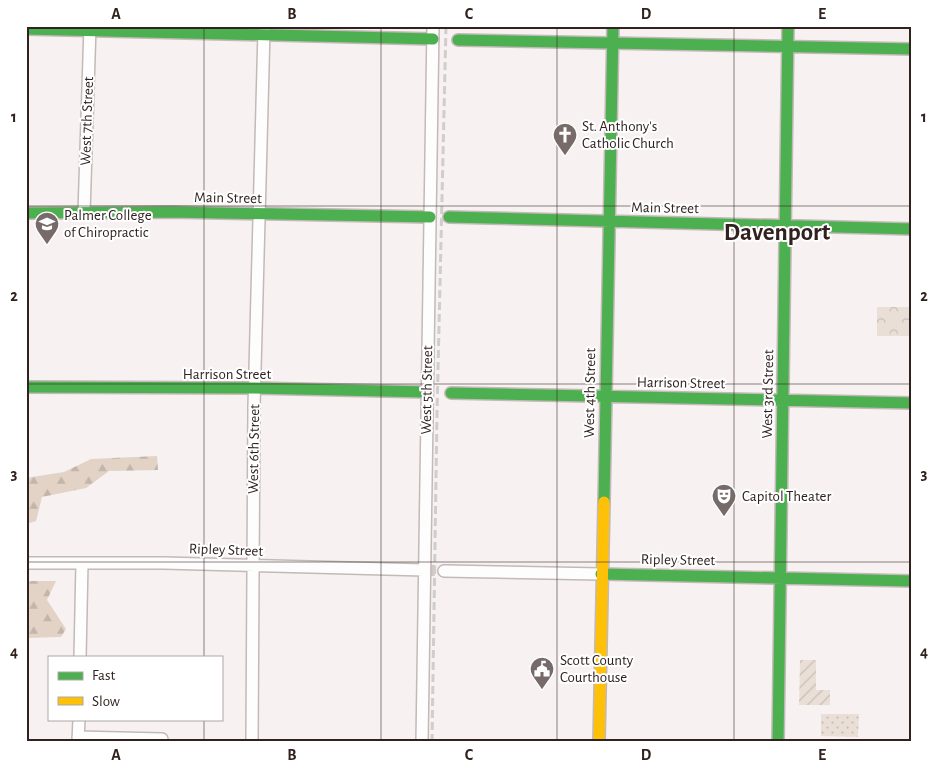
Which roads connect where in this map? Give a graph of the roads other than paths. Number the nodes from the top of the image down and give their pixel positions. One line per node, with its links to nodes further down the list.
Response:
1 (433, 26): 7 (street, West 5th Street)
2 (613, 26): 9 (main road, West 4th Street)
3 (788, 26): 10 (main road, West 3rd Street)
4 (90, 28): 5 (main road); 6 (main road); 13 (street, West 7th Street)
5 (26, 29)
6 (264, 31): 7 (main road); 14 (street, West 6th Street)
7 (433, 39): 15 (street, West 5th Street)
8 (458, 40): 9 (main road)
9 (612, 44): 10 (main road); 17 (main road, West 4th Street)
10 (787, 46): 11 (main road); 18 (main road, West 3rd Street)
11 (912, 49)
12 (26, 213): 13 (main road, Main Street)
13 (84, 213): 14 (main road, Main Street)
14 (259, 214): 15 (main road, Main Street); 21 (street, West 6th Street)
15 (430, 217): 22 (street, West 5th Street)
16 (448, 217): 17 (main road, Main Street)
17 (608, 222): 18 (main road, Main Street); 24 (main road, West 4th Street)
18 (785, 226): 19 (main road, Main Street); 25 (main road, West 3rd Street)
19 (912, 229)
20 (26, 387): 21 (main road, Harrison Street)
21 (254, 388): 22 (main road, Harrison Street); 29 (street, West 6th Street)
22 (427, 392): 30 (street, West 5th Street)
23 (450, 393): 24 (main road, Harrison Street)
24 (604, 396): 25 (main road, Harrison Street); 32 (main road, West 4th Street)
25 (783, 401): 26 (main road, Harrison Street); 33 (main road, West 3rd Street)
26 (912, 403)
27 (26, 563): 28 (street, Ripley Street)
28 (82, 563): 29 (street, Ripley Street); 35 (street)
29 (252, 566): 30 (street, Ripley Street); 39 (street, West 6th Street)
30 (424, 570): 40 (street, West 5th Street)
31 (444, 571): 32 (street, Ripley Street)
32 (602, 574): 33 (main road, Ripley Street); 41 (main road, West 4th Street)
33 (779, 578): 34 (main road, Ripley Street); 42 (main road, West 3rd Street)
34 (912, 580)
35 (80, 656)
36 (79, 720): 37 (street)
37 (78, 739): 38 (street)
38 (162, 739)
39 (252, 742)
40 (422, 742)
41 (599, 742)
42 (778, 742)

